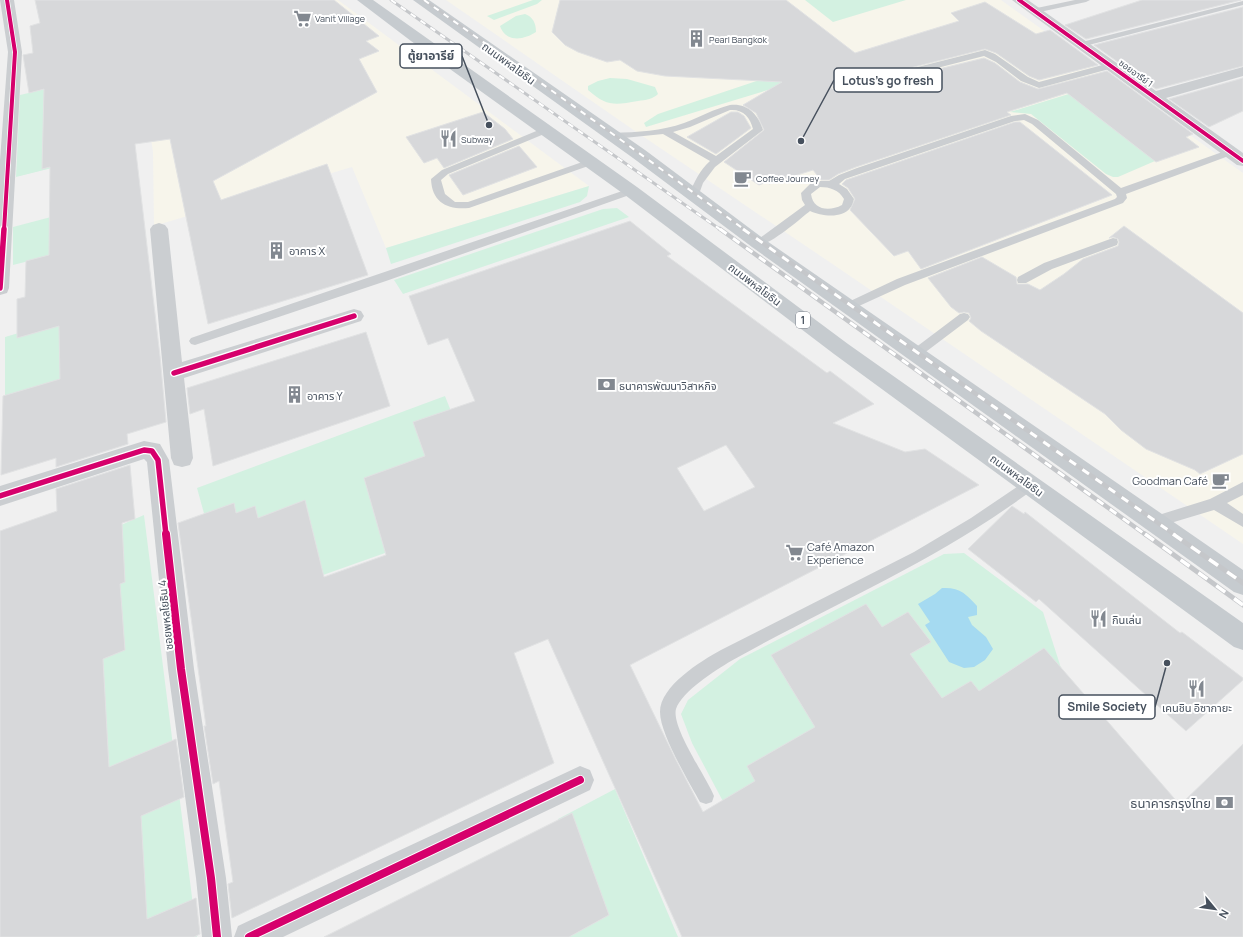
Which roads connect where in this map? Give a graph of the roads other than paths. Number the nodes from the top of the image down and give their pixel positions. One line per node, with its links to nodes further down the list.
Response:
1 (7, 0): 30 (street)
2 (364, 0): 15 (main road, ถนนพหลโยธิน / 1)
3 (420, 0): 17 (main road, ถนนพหลโยธิน / 1)
4 (1019, 0): 7 (street, ซอยอารีย์ 1)
5 (1086, 0): 7 (lane)
6 (1243, 3): 8 (lane)
7 (1035, 11): 8 (street, ซอยอารีย์ 1)
8 (1081, 45): 9 (street, ซอยอารีย์ 1)
9 (1110, 66): 11 (lane); 12 (street, ซอยอารีย์ 1)
10 (1243, 71): 12 (street)
11 (836, 87)
12 (1153, 97): 20 (street, ซอยอารีย์ 1)
13 (697, 121): 14 (lane); 16 (lane); 19 (lane)
14 (706, 126)
15 (546, 130): 22 (main road, ถนนพหลโยธิน / 1); 22 (lane)
16 (665, 131): 17 (lane); 21 (lane)
17 (614, 136): 26 (main road, ถนนพหลโยธิน / 1)
18 (730, 139): 19 (lane)
19 (739, 144): 21 (lane)
20 (1237, 157): 25 (lane)
21 (716, 160): 26 (lane)
22 (591, 162): 24 (main road, ถนนพหลโยธิน / 1)
23 (831, 185): 25 (lane); 27 (lane); 27 (lane)
24 (631, 190): 32 (main road, ถนนพหลโยธิน / 1); 38 (lane)
25 (1120, 192): 35 (lane)
26 (694, 195): 31 (main road, ถนนพหลโยธิน / 1)
27 (810, 206): 31 (lane)
28 (159, 229): 40 (street)
29 (1113, 242): 33 (lane)
30 (2, 243): 34 (street)
31 (758, 243): 32 (main road, ถนนพหลโยธิน / 1)
32 (763, 268): 35 (main road, ถนนพหลโยธิน / 1); 42 (main road, ถนนพหลโยธิน / 1)
33 (1022, 280)
34 (0, 288)
35 (848, 307): 39 (main road, ถนนพหลโยธิน / 1)
36 (354, 316): 40 (street)
37 (964, 317): 39 (lane)
38 (195, 341)
39 (915, 354): 47 (main road, ถนนพหลโยธิน / 1)
40 (174, 373): 41 (street)
41 (152, 451): 44 (street); 52 (street, ซอยพหลโยธิน 4)
42 (1030, 484): 49 (main road, ถนนพหลโยธิน / 1); 51 (lane)
43 (1243, 488): 45 (lane)
44 (0, 496)
45 (1215, 503): 46 (lane); 47 (lane)
46 (1243, 521)
47 (1154, 522): 48 (main road, ถนนพหลโยธิน / 1)
48 (1243, 584)
49 (1243, 638)
50 (580, 780): 53 (street)
51 (706, 796)
52 (217, 937)
53 (249, 937)

